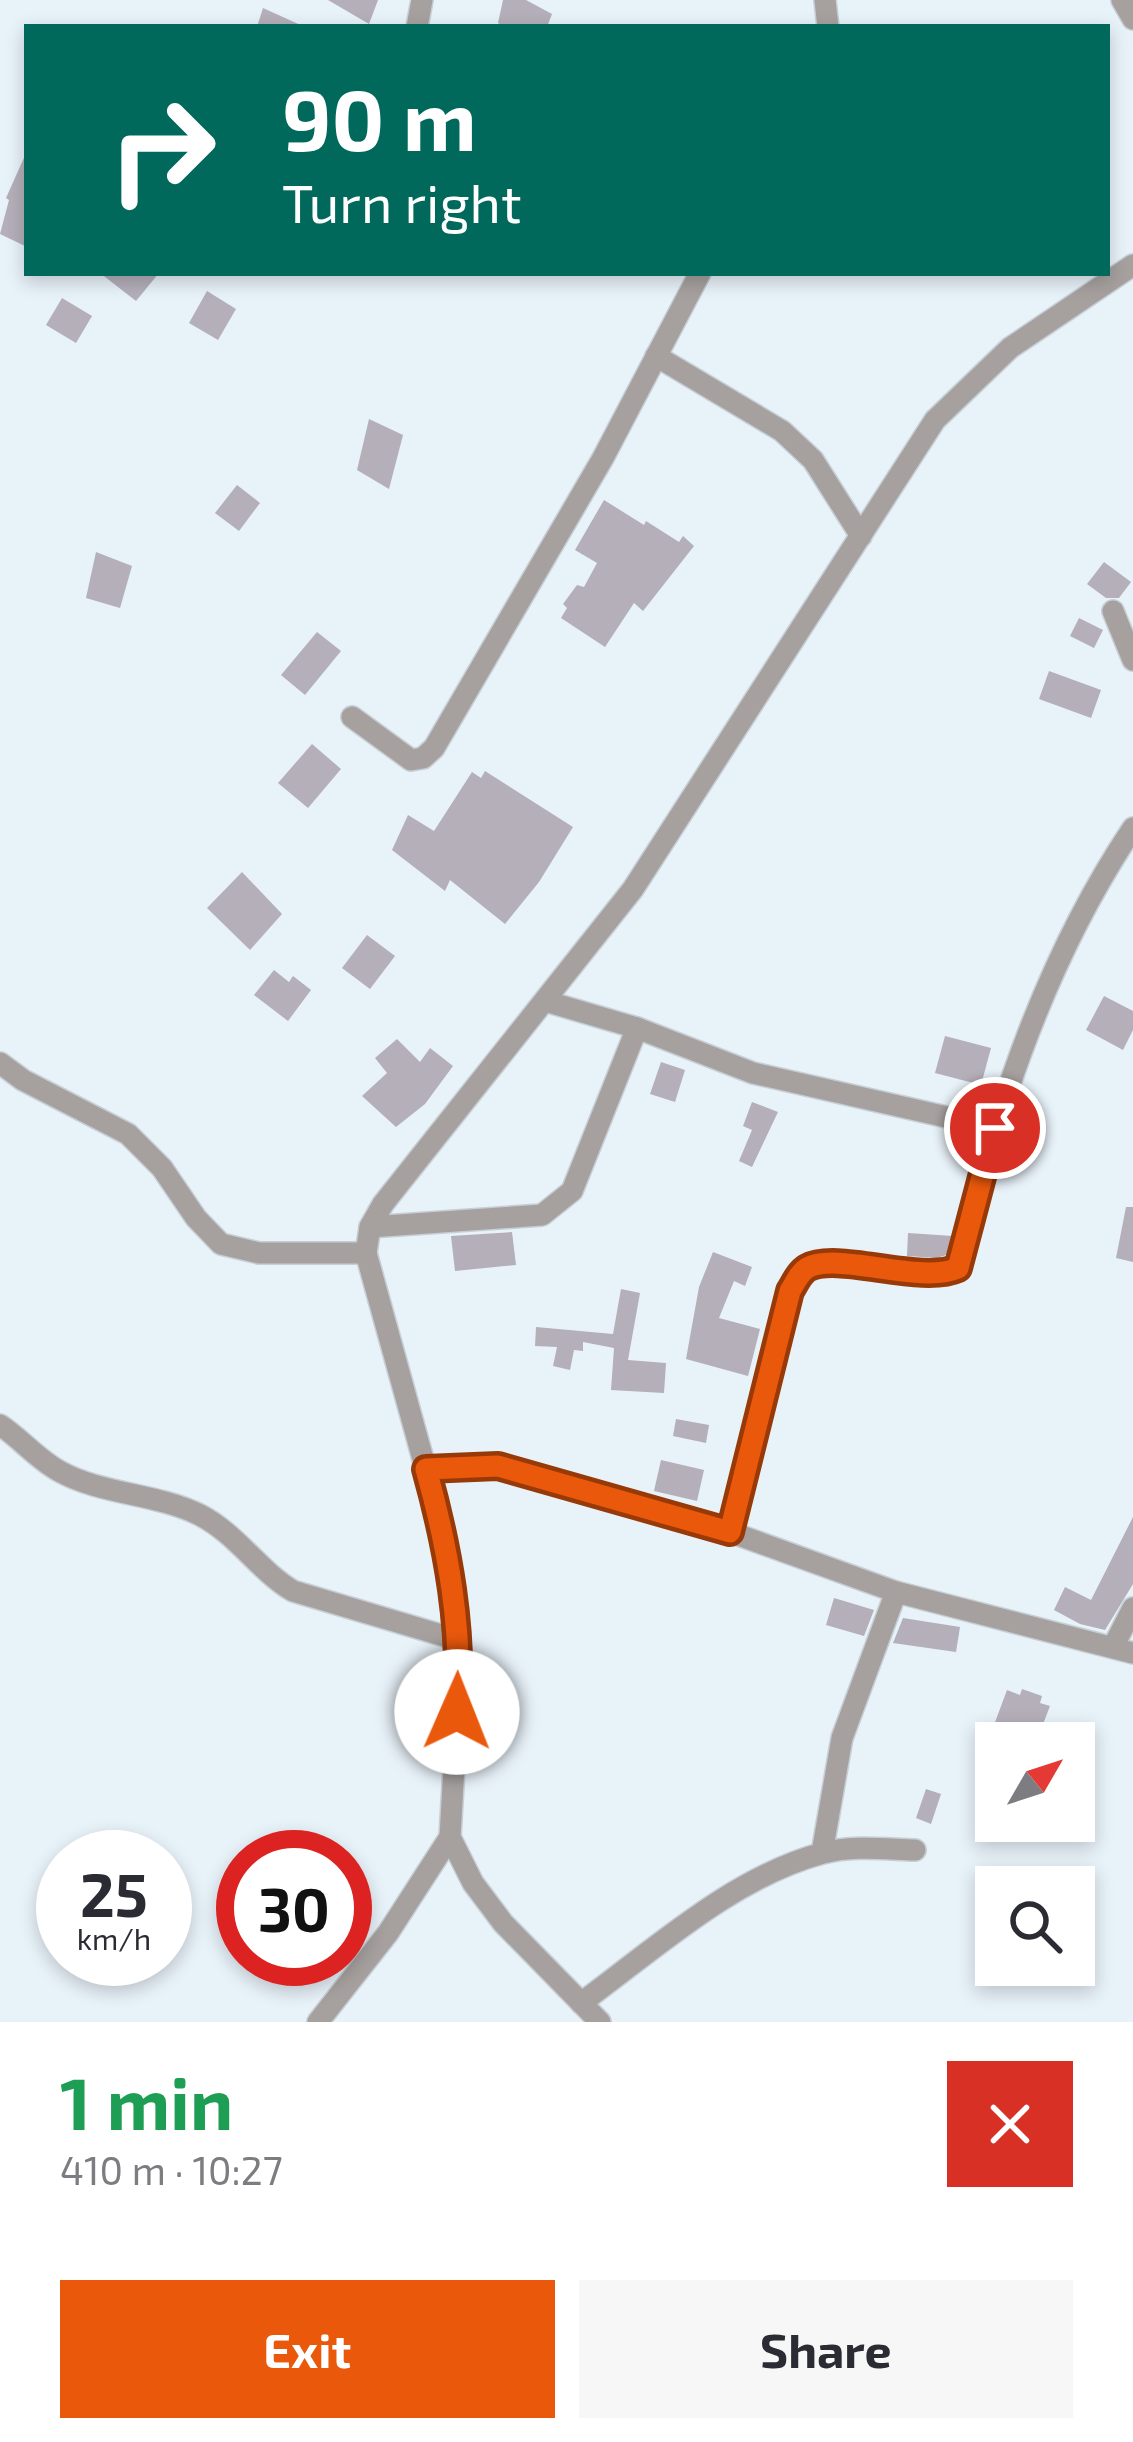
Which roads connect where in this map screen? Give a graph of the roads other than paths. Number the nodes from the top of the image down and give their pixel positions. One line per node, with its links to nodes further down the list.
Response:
1 (1122, 0): 2 (street)
2 (1133, 19)
3 (1133, 265): 6 (street)
4 (698, 276): 5 (street)
5 (656, 356): 6 (street); 9 (street)
6 (861, 536): 11 (street)
7 (1113, 611): 8 (street)
8 (1133, 660)
9 (352, 717)
10 (1133, 828): 14 (street)
11 (545, 1001): 12 (street); 15 (street)
12 (637, 1028): 14 (street); 15 (street)
13 (0, 1063): 16 (street)
14 (995, 1128): 19 (street)
15 (370, 1228): 16 (street)
16 (366, 1253): 18 (street)
17 (0, 1425): 22 (street)
18 (426, 1469): 19 (street); 22 (street)
19 (730, 1532): 20 (street)
20 (896, 1592): 23 (street); 26 (street)
21 (1133, 1608): 23 (street)
22 (458, 1640): 24 (street)
23 (1123, 1650)
24 (450, 1837): 27 (street); 28 (street)
25 (915, 1850): 26 (street)
26 (822, 1853): 27 (street)
27 (581, 2003): 29 (street)
28 (318, 2022)
29 (599, 2022)

